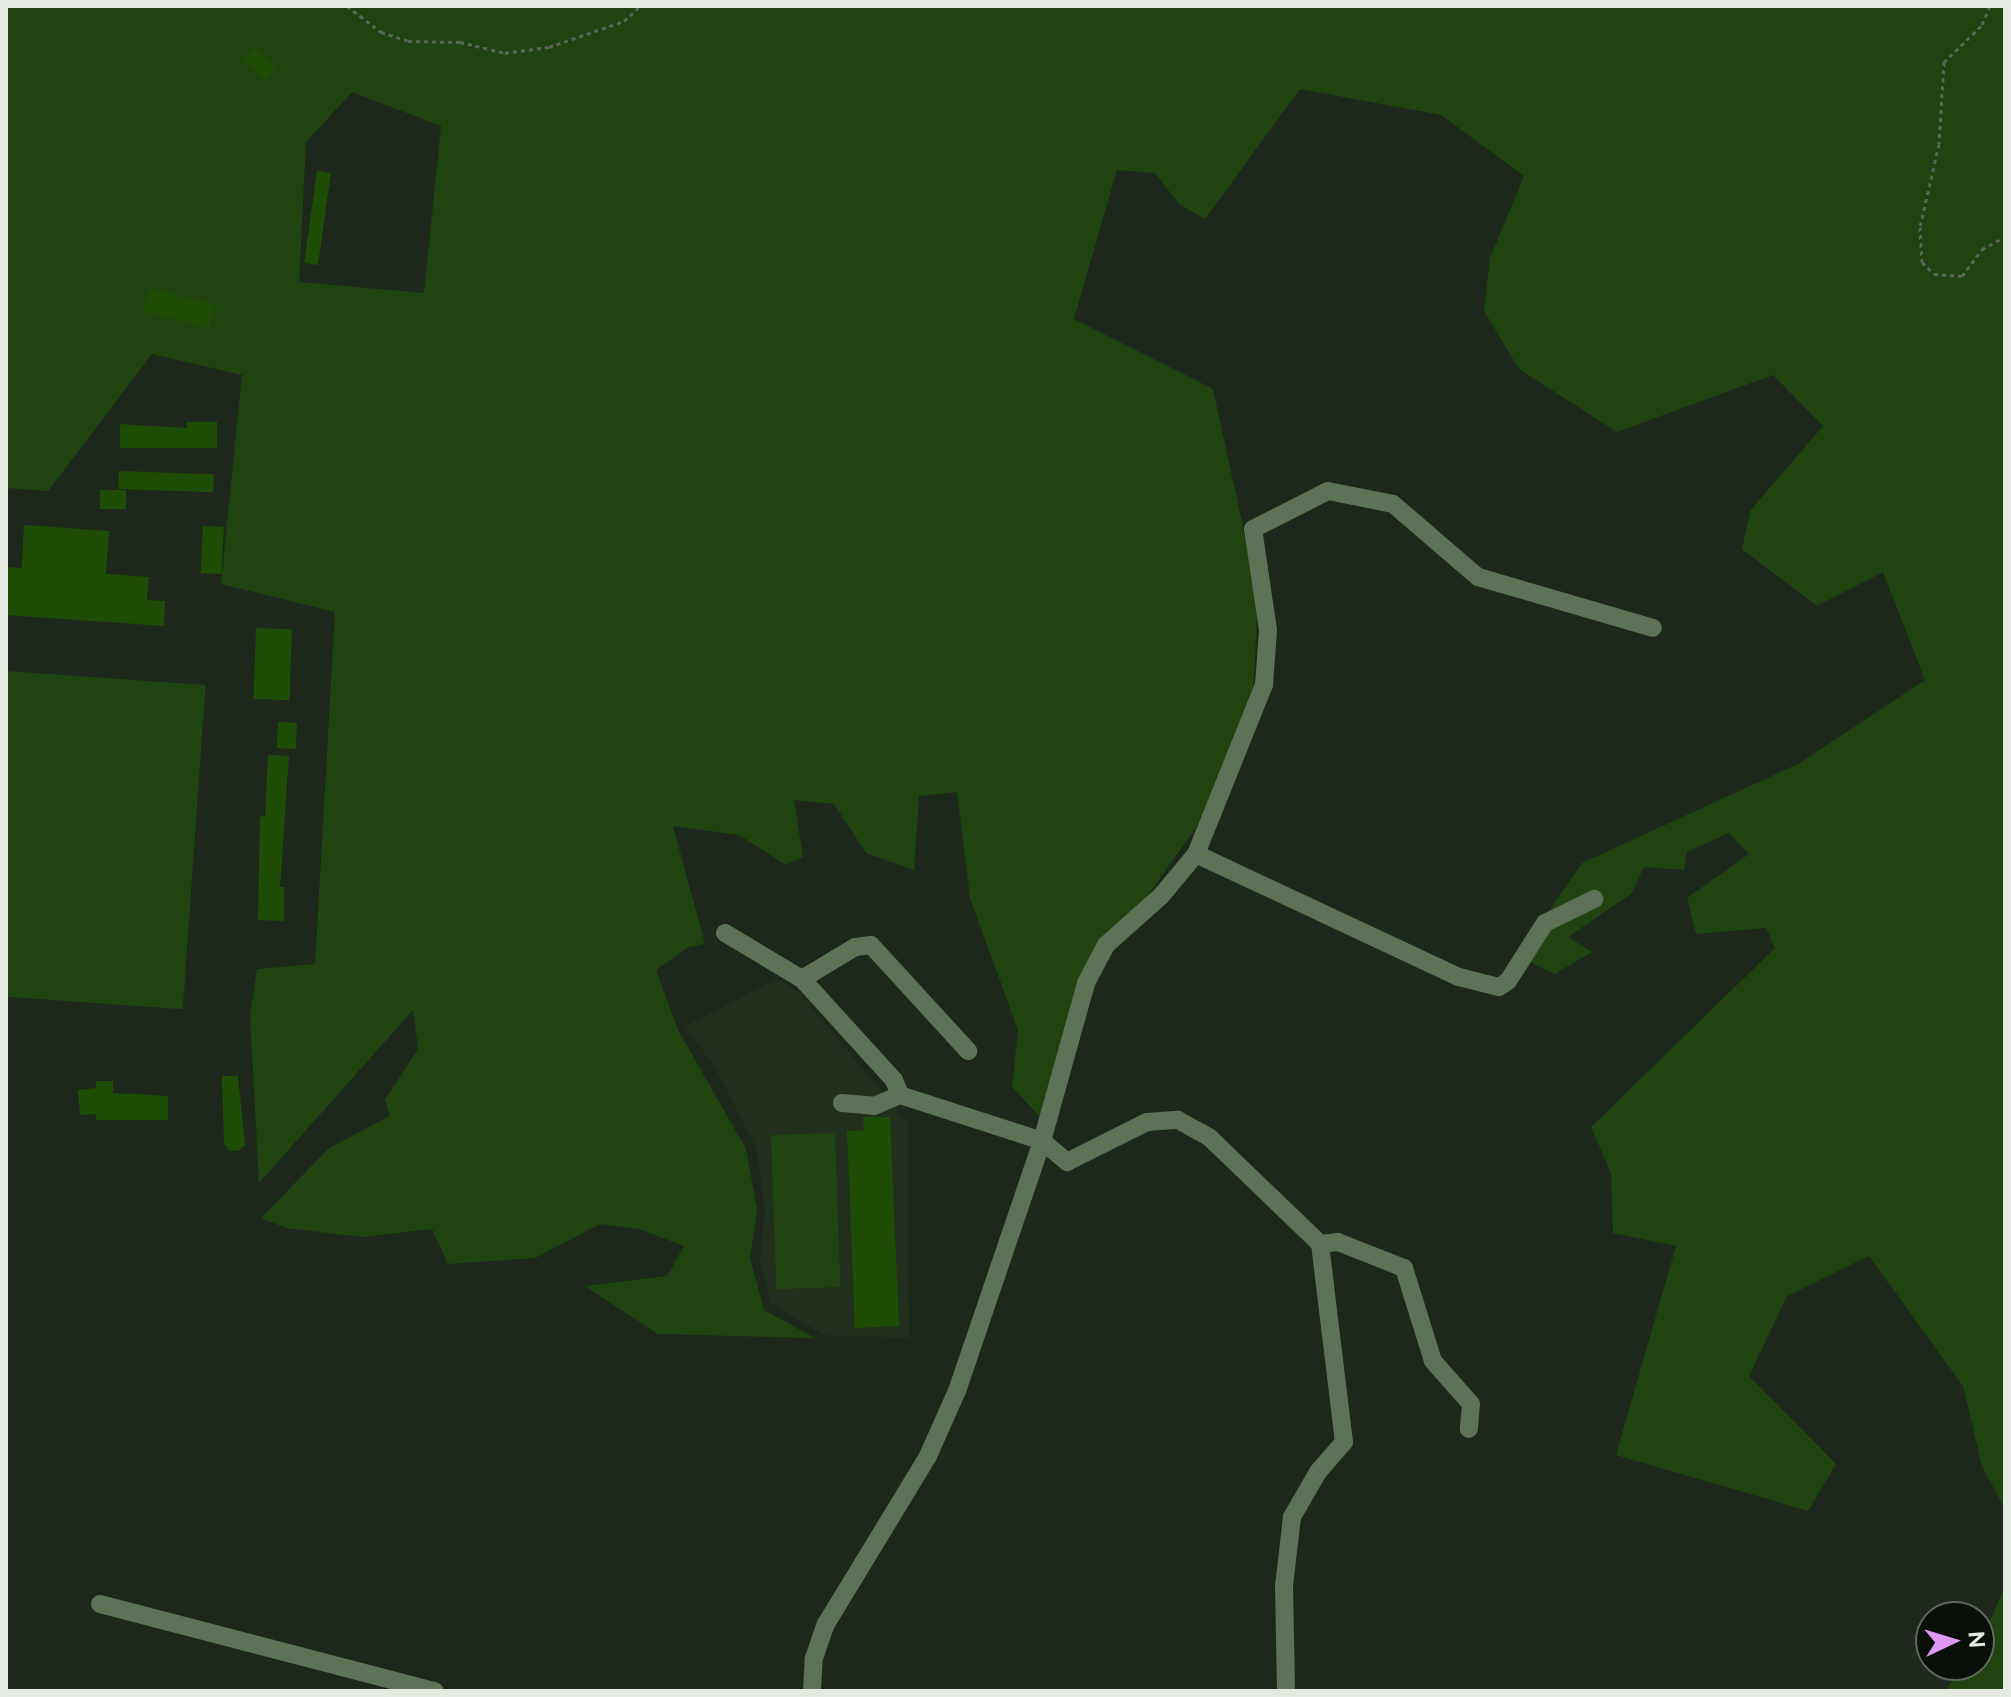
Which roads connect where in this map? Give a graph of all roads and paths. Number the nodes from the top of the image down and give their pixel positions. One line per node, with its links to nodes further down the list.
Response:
1 (347, 6): 2 (path)
2 (640, 6)
3 (1990, 6): 4 (path)
4 (2005, 237)
5 (1653, 628): 6 (street)
6 (1196, 854): 7 (street); 13 (street)
7 (1594, 899)
8 (725, 933): 9 (street)
9 (802, 979): 10 (street); 11 (street)
10 (968, 1051)
11 (900, 1095): 12 (street); 13 (street)
12 (842, 1103)
13 (1042, 1141): 14 (street); 18 (street)
14 (1320, 1244): 15 (street); 19 (street)
15 (1469, 1429)
16 (100, 1604): 17 (street)
17 (435, 1691)
18 (812, 1691)
19 (1286, 1691)

